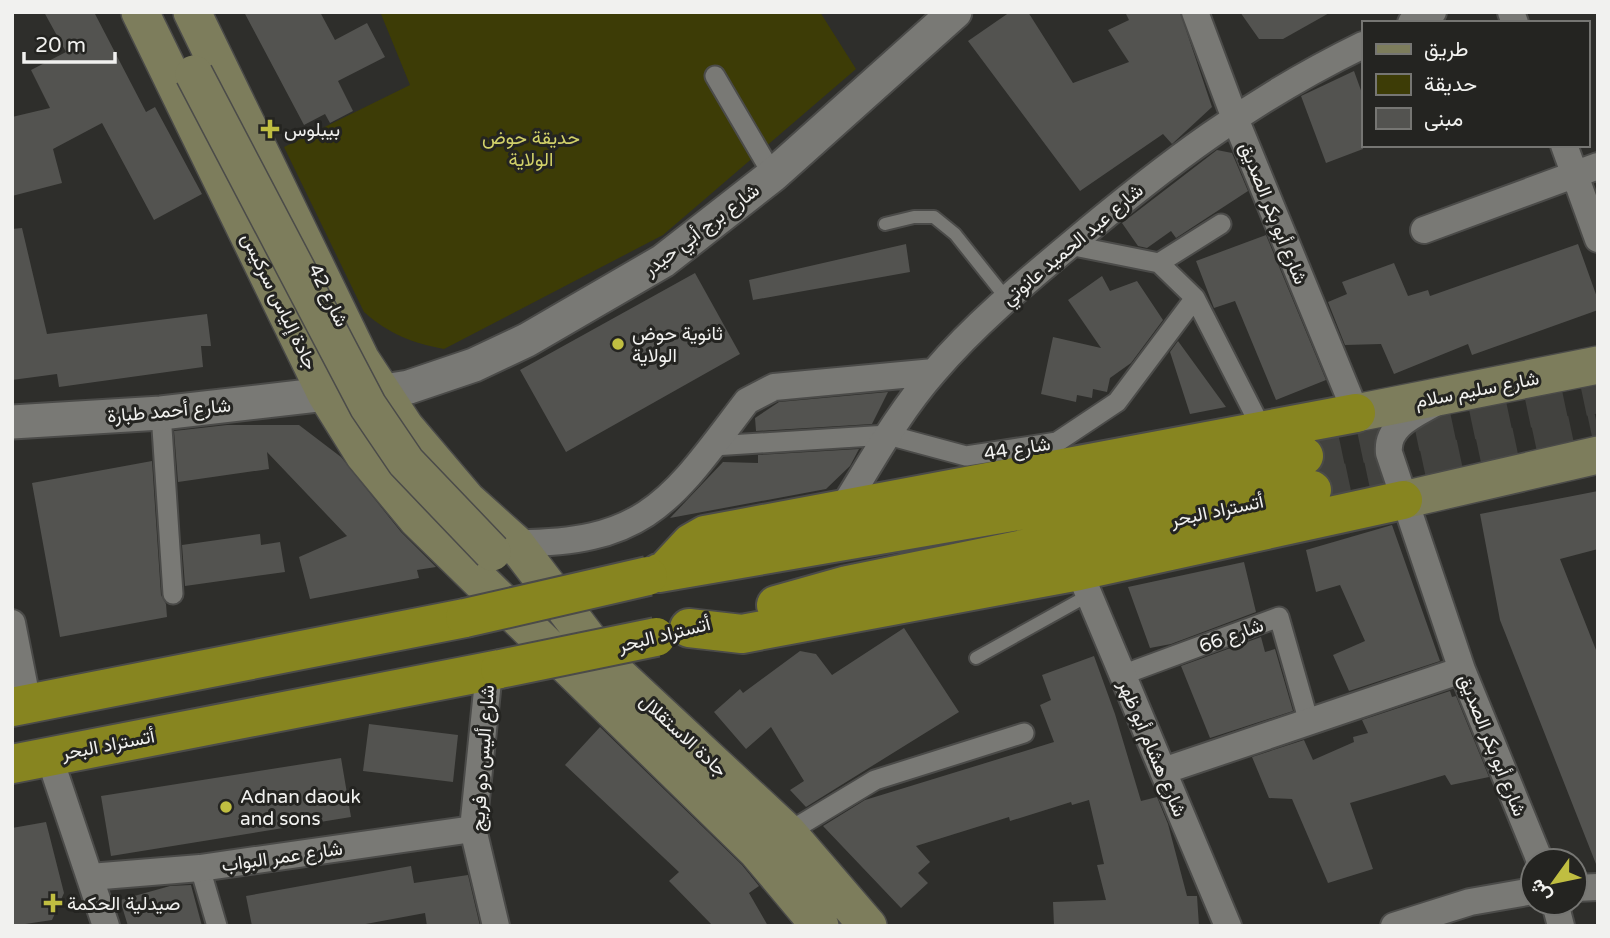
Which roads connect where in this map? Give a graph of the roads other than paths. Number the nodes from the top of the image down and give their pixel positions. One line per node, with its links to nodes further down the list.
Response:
1 (139, 12): 24 (main road, جادة إلياس سركيس)
2 (955, 12): 12 (street, شارع برج أبي حيدر)
3 (1195, 12): 9 (street, شارع أبو بكر الصديق)
4 (1433, 12): 6 (street)
5 (171, 17): 23 (main road, شارع 42); 35 (main road, جادة إلياس سركيس, bridge)
6 (1415, 21)
7 (1362, 46): 9 (street, شارع عبد الحميد عانوتي)
8 (715, 76): 12 (street)
9 (1234, 116): 17 (street, شارع عبد الحميد عانوتي); 27 (street, شارع أبو بكر الصديق)
10 (1566, 147): 11 (street)
11 (1587, 170): 15 (street); 16 (street)
12 (773, 175): 23 (street, شارع برج أبي حيدر)
13 (885, 224): 19 (lane)
14 (1221, 224): 18 (street)
15 (1424, 230)
16 (1598, 239)
17 (1069, 245): 18 (street); 19 (street, شارع عبد الحميد عانوتي)
18 (1158, 263): 20 (street)
19 (1006, 298): 22 (street, شارع عبد الحميد عانوتي)
20 (1195, 298): 29 (street); 30 (street, شارع 44)
21 (1598, 365): 25 (main road, شارع سليم سلام)
22 (934, 372): 30 (street, شارع عبد الحميد عانوتي); 31 (street)
23 (381, 392): 24 (street, شارع برج أبي حيدر); 35 (main road, شارع 42)
24 (326, 394): 26 (street, شارع أحمد طبارة); 35 (main road, جادة إلياس سركيس)
25 (1451, 394): 27 (main road, شارع سليم سلام); 33 (street, شارع أبو بكر الصديق)
26 (161, 413): 28 (street, شارع أحمد طبارة); 38 (street)
27 (1356, 413): 29 (highway)
28 (12, 422)
29 (1263, 431): 34 (highway)
30 (888, 435): 31 (street, شارع 44); 34 (street, شارع عبد الحميد عانوتي)
31 (713, 446): 35 (street)
32 (1598, 454): 33 (main road)
33 (1398, 485): 37 (highway); 46 (street, شارع أبو بكر الصديق)
34 (842, 509): 36 (highway)
35 (490, 553): 41 (main road, جادة الاستقلال); 42 (main road, جادة الاستقلال); 44 (main road, شارع 42)
36 (657, 573): 40 (highway, أتستراد البحر); 48 (highway, أتستراد البحر, bridge)
37 (1084, 583): 40 (highway); 43 (lane); 47 (street, شارع هشام أبو ظهر)
38 (173, 594)
39 (12, 623): 48 (street)
40 (673, 633): 45 (highway, أتستراد البحر, bridge)
41 (580, 640): 42 (main road); 44 (main road, جادة الاستقلال)
42 (544, 642): 55 (main road, جادة الاستقلال)
43 (975, 658)
44 (607, 664): 55 (main road, جادة الاستقلال)
45 (495, 670): 51 (highway, أتستراد البحر); 54 (street, شارع أليس دو فريج)
46 (1462, 670): 49 (street); 56 (street, شارع أبو بكر الصديق)
47 (1122, 675): 49 (street, شارع 66); 53 (street, شارع هشام أبو ظهر)
48 (20, 706)
49 (1308, 719): 53 (street)
50 (1024, 733): 55 (street)
51 (49, 756): 52 (highway, أتستراد البحر); 58 (street)
52 (12, 764)
53 (1163, 771): 65 (street, شارع هشام أبو ظهر)
54 (473, 829): 57 (street, شارع عمر البواب); 62 (street, شارع أليس دو فريج)
55 (773, 842): 63 (main road, جادة الاستقلال); 64 (main road, جادة الاستقلال)
56 (1534, 847)
57 (200, 868): 58 (street, شارع عمر البواب); 61 (street)
58 (90, 877): 60 (street)
59 (1519, 893): 66 (street)
60 (106, 926)
61 (217, 926)
62 (496, 926)
63 (820, 926)
64 (868, 926)
65 (1228, 926)
66 (1394, 926)

